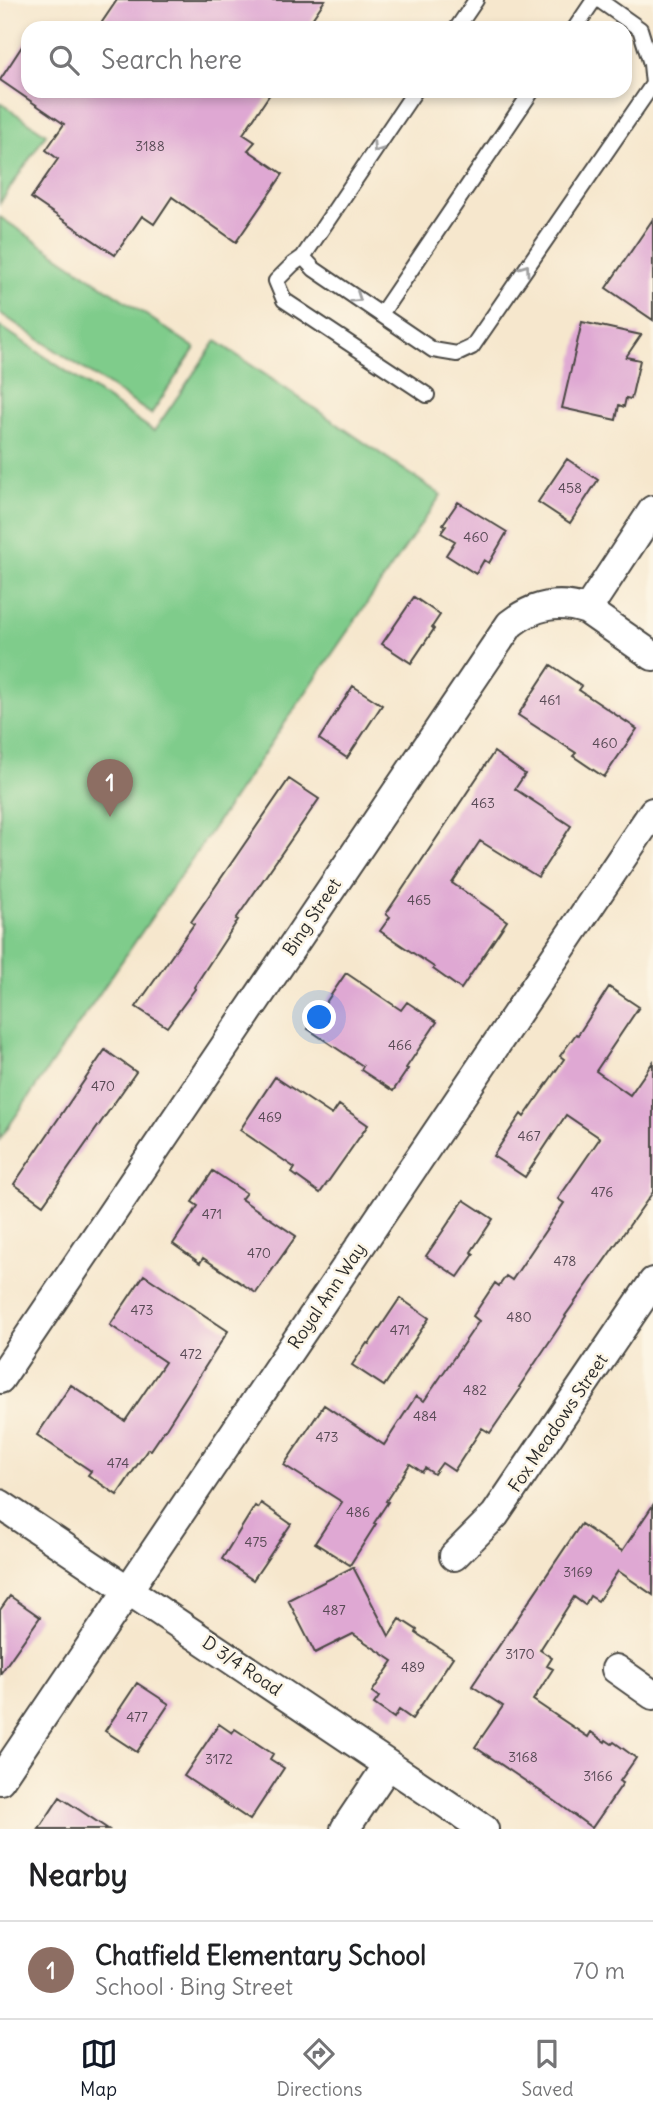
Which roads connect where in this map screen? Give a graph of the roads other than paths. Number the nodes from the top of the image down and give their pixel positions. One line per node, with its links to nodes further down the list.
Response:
1 (476, 0): 3 (lane)
2 (596, 0): 4 (lane); 5 (lane, one-way to 2)
3 (462, 21)
4 (580, 21)
5 (628, 21)
6 (632, 24): 10 (lane, one-way to 6)
7 (410, 98): 9 (lane, one-way to 9)
8 (527, 98): 10 (lane)
9 (303, 257): 10 (lane, one-way to 10); 11 (lane)
10 (381, 314)
11 (427, 395)
12 (653, 510): 13 (street)
13 (587, 610): 14 (street); 17 (street, Bing Street)
14 (653, 656)
15 (653, 812): 20 (street, Royal Ann Way)
16 (653, 1282): 19 (street, Fox Meadows Street)
17 (0, 1379)
18 (0, 1504): 20 (street, D 3/4 Road)
19 (454, 1556)
20 (128, 1590): 23 (street, D 3/4 Road); 24 (street, Royal Ann Way)
21 (615, 1669): 22 (street)
22 (653, 1695)
23 (388, 1765): 25 (street); 26 (street, D 3/4 Road)
24 (0, 1780)
25 (345, 1829)
26 (484, 1829)

